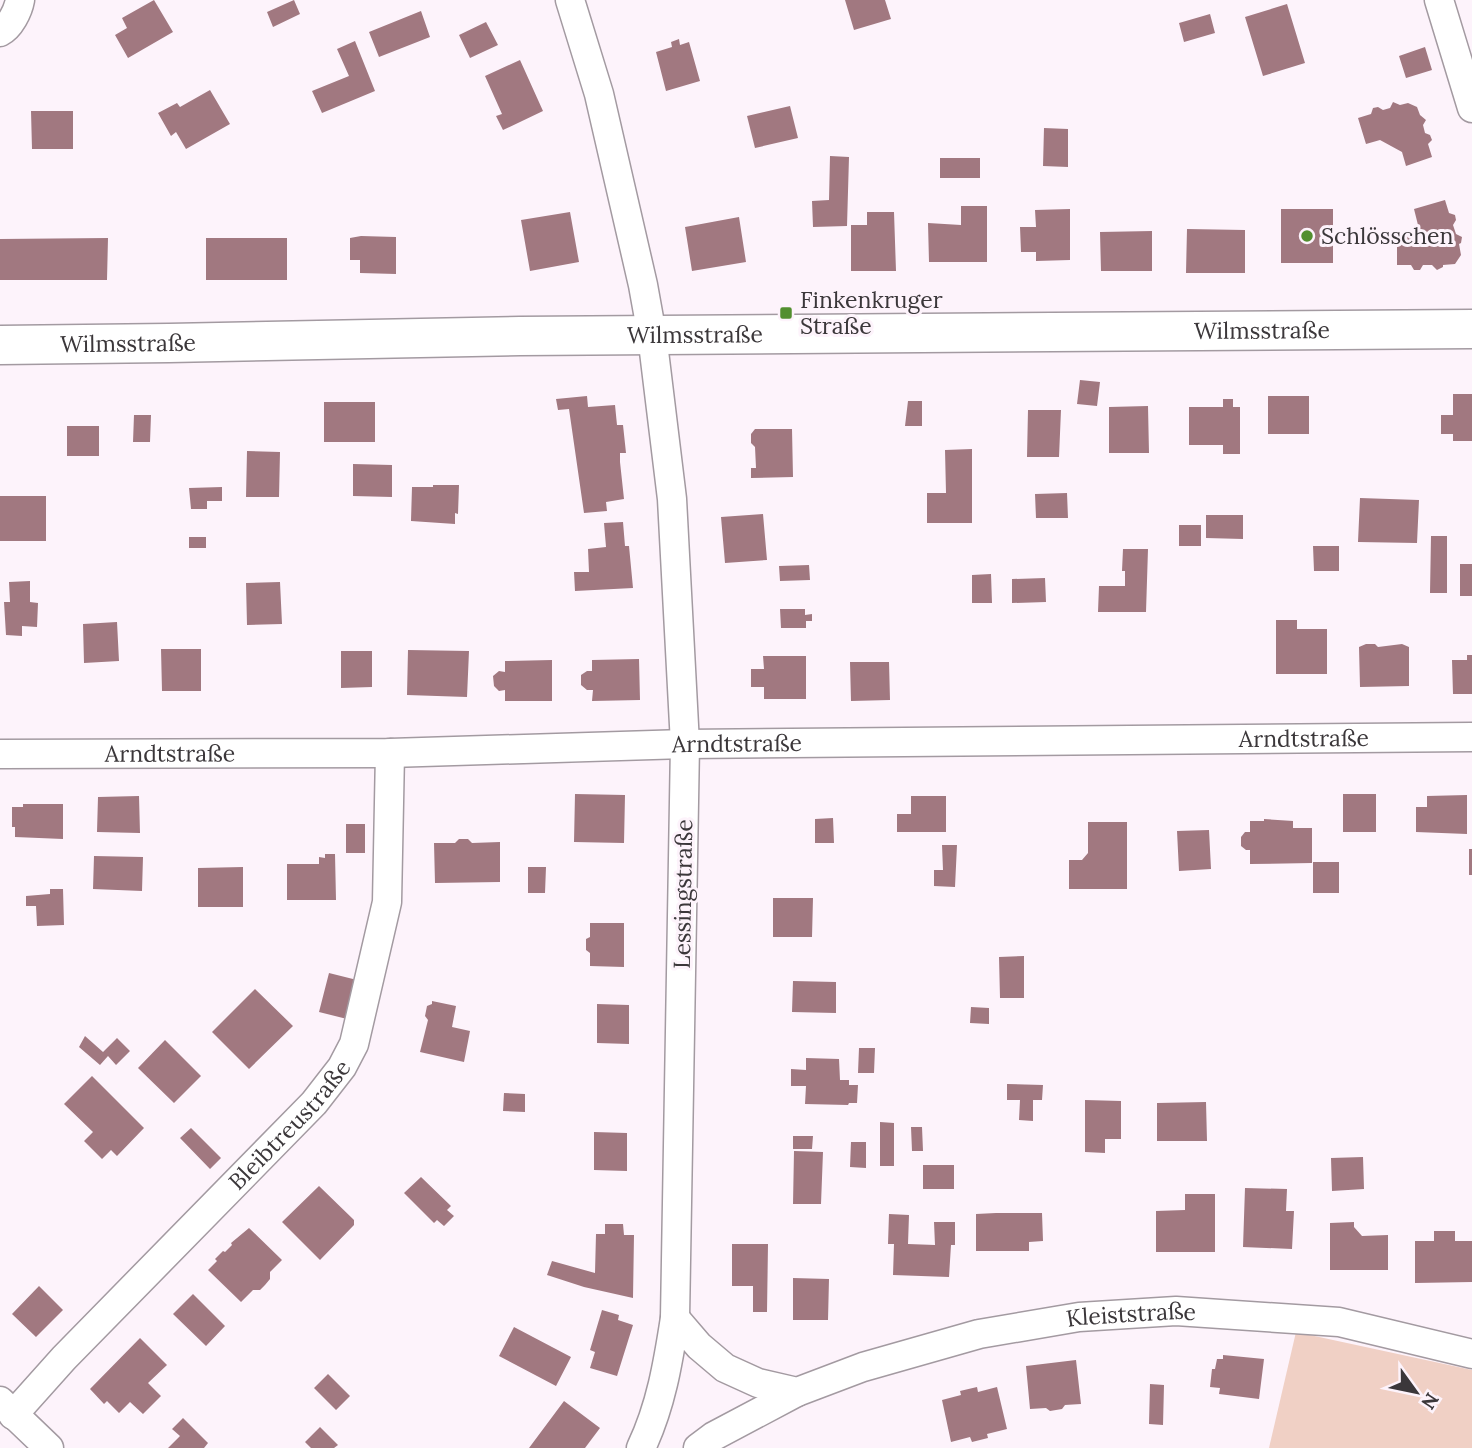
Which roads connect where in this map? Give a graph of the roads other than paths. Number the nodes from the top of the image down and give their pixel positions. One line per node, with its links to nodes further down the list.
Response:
1 (20, 0): 4 (street)
2 (570, 0): 7 (street)
3 (1439, 0): 5 (street)
4 (0, 32)
5 (1472, 108)
6 (1472, 329): 7 (street, Wilmsstraße)
7 (652, 335): 8 (street, Wilmsstraße); 10 (street, Lessingstraße)
8 (0, 345)
9 (1472, 737): 10 (street, Arndtstraße)
10 (685, 744): 11 (street, Arndtstraße); 13 (street, Lessingstraße)
11 (390, 752): 12 (street, Arndtstraße); 16 (street, Bleibtreustraße)
12 (0, 754)
13 (675, 1318): 15 (street); 18 (street, Lessingstraße)
14 (1472, 1354): 15 (street, Kleiststraße)
15 (797, 1392): 19 (street, Kleiststraße)
16 (7, 1408): 17 (street)
17 (49, 1448)
18 (641, 1448)
19 (698, 1448)

